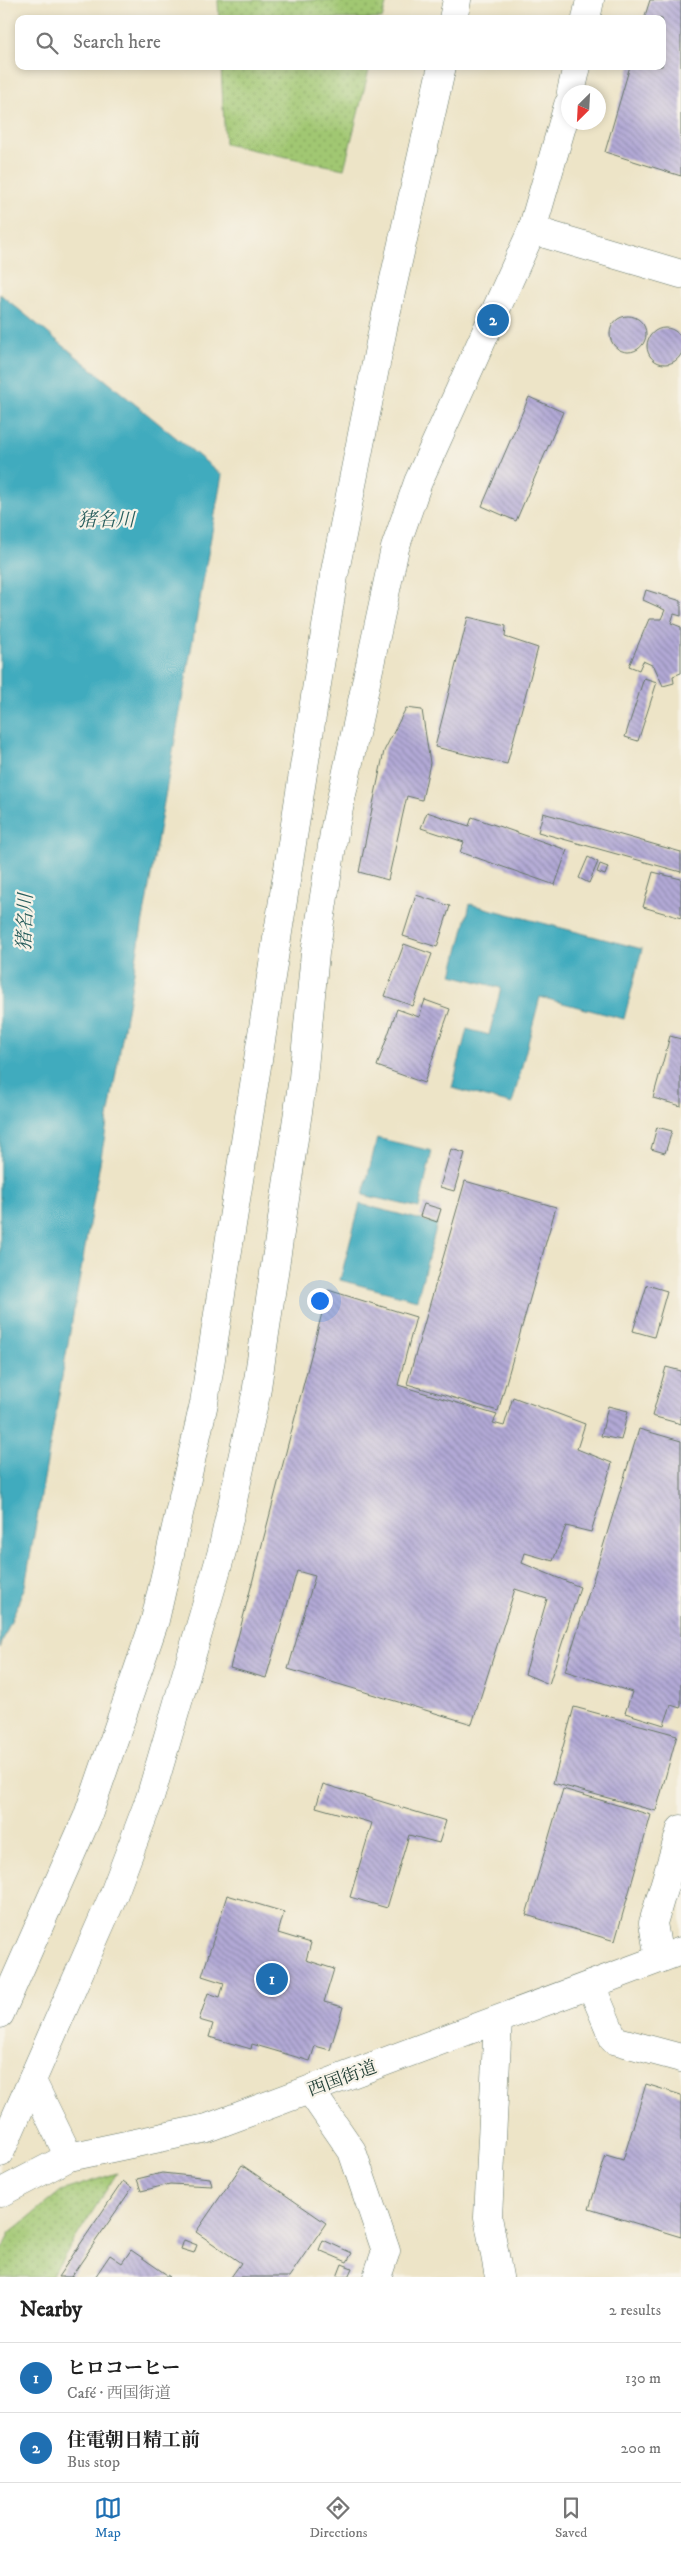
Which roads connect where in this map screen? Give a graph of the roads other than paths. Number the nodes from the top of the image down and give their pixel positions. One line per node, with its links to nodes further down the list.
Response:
1 (457, 0): 3 (street)
2 (590, 0): 4 (street)
3 (454, 15)
4 (587, 15)
5 (441, 70): 14 (street)
6 (575, 70): 7 (street)
7 (572, 85)
8 (561, 129): 9 (street)
9 (532, 230): 10 (street); 17 (street)
10 (681, 274)
11 (681, 1829): 12 (street)
12 (670, 1955): 13 (street, 西国街道)
13 (591, 1985): 15 (street, 西国街道); 16 (street)
14 (0, 2014)
15 (498, 2020): 18 (street, 西国街道); 25 (street)
16 (681, 2058)
17 (32, 2081): 19 (street); 20 (street)
18 (310, 2090): 20 (street, 西国街道); 22 (street)
19 (0, 2153)
20 (69, 2157): 21 (street, 西国街道)
21 (0, 2193)
22 (386, 2251): 23 (street); 24 (street)
23 (377, 2277)
24 (398, 2277)
25 (499, 2277)

